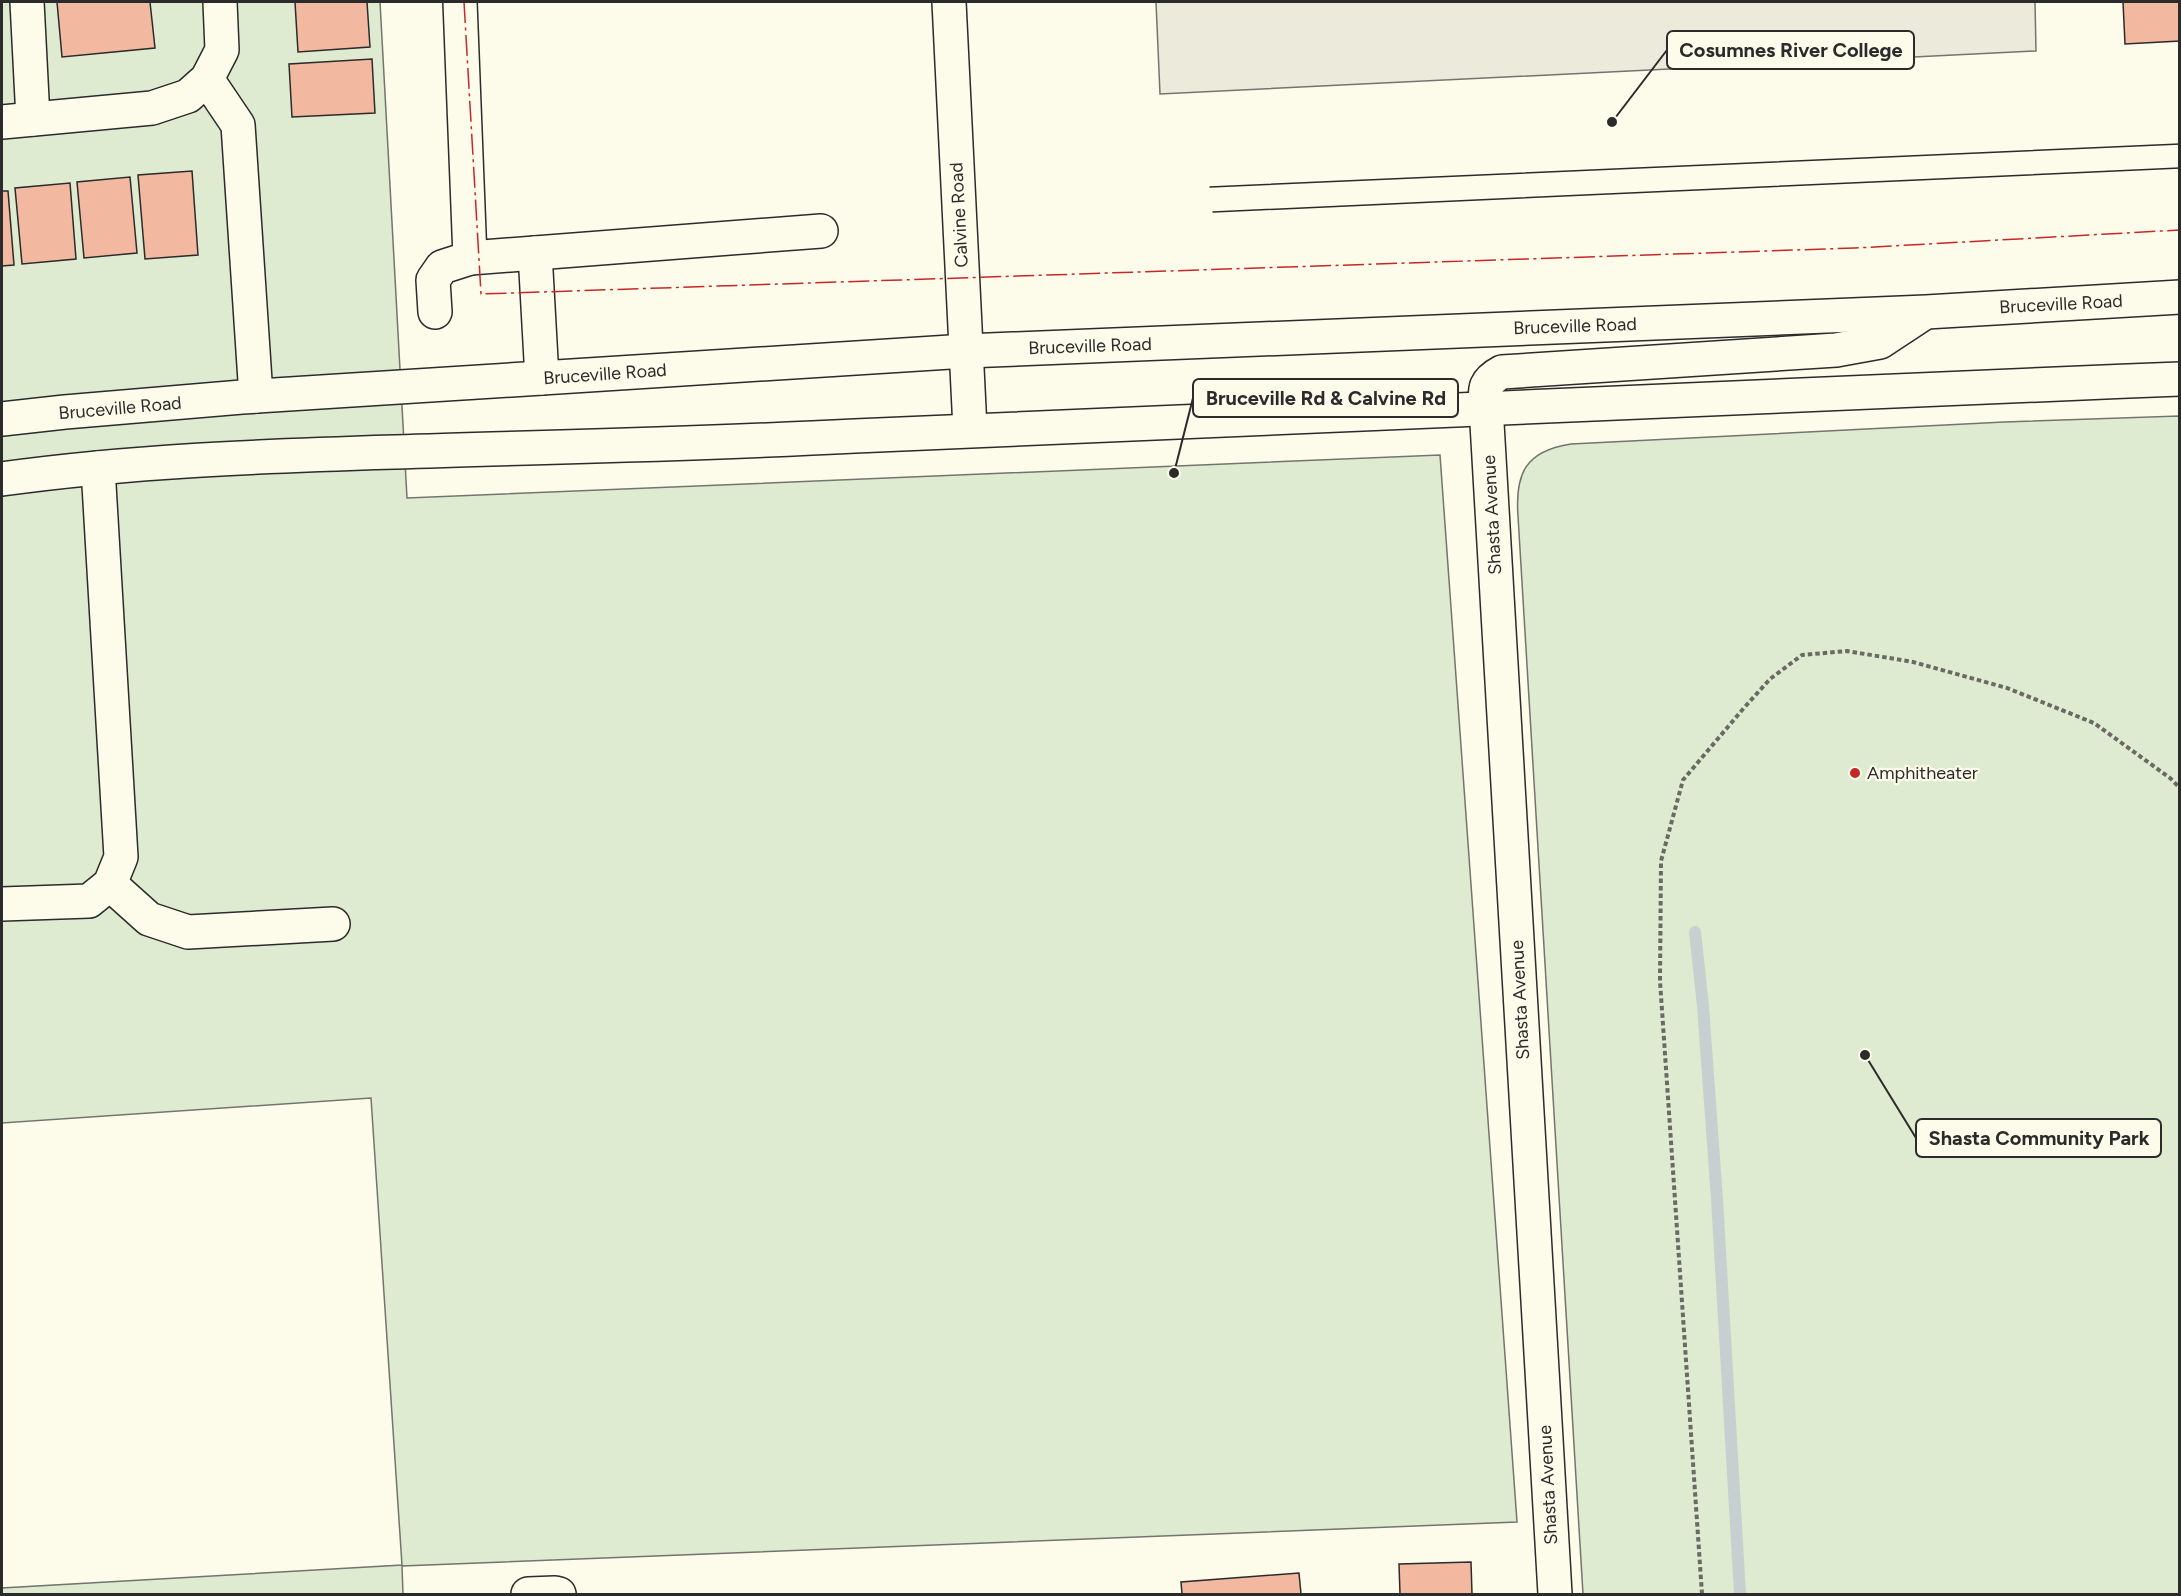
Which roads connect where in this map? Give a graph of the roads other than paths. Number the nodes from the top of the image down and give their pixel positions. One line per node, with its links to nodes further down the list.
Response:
1 (27, 2): 6 (main road)
2 (220, 2): 5 (main road)
3 (460, 2): 9 (main road)
4 (949, 2): 13 (main road, Calvine Road)
5 (207, 79): 6 (main road); 16 (main road)
6 (17, 121)
7 (821, 231): 8 (main road)
8 (535, 253): 9 (main road); 14 (main road)
9 (470, 258): 11 (main road)
10 (2180, 297): 12 (main road, Bruceville Road)
11 (435, 312)
12 (1926, 312): 13 (main road, Bruceville Road); 17 (main road, Shasta Avenue)
13 (966, 351): 14 (main road, Bruceville Road); 19 (main road, Calvine Road)
14 (542, 378): 16 (main road, Bruceville Road)
15 (2180, 379): 17 (main road)
16 (256, 396): 18 (main road, Bruceville Road)
17 (1486, 406): 19 (main road); 27 (main road, Shasta Avenue)
18 (2, 420)
19 (970, 429): 20 (main road)
20 (98, 468): 21 (main road); 22 (main road)
21 (2, 479)
22 (110, 884): 23 (main road); 24 (main road)
23 (2, 904)
24 (333, 924)
25 (528, 1594): 26 (main road)
26 (559, 1594)
27 (1555, 1594)

